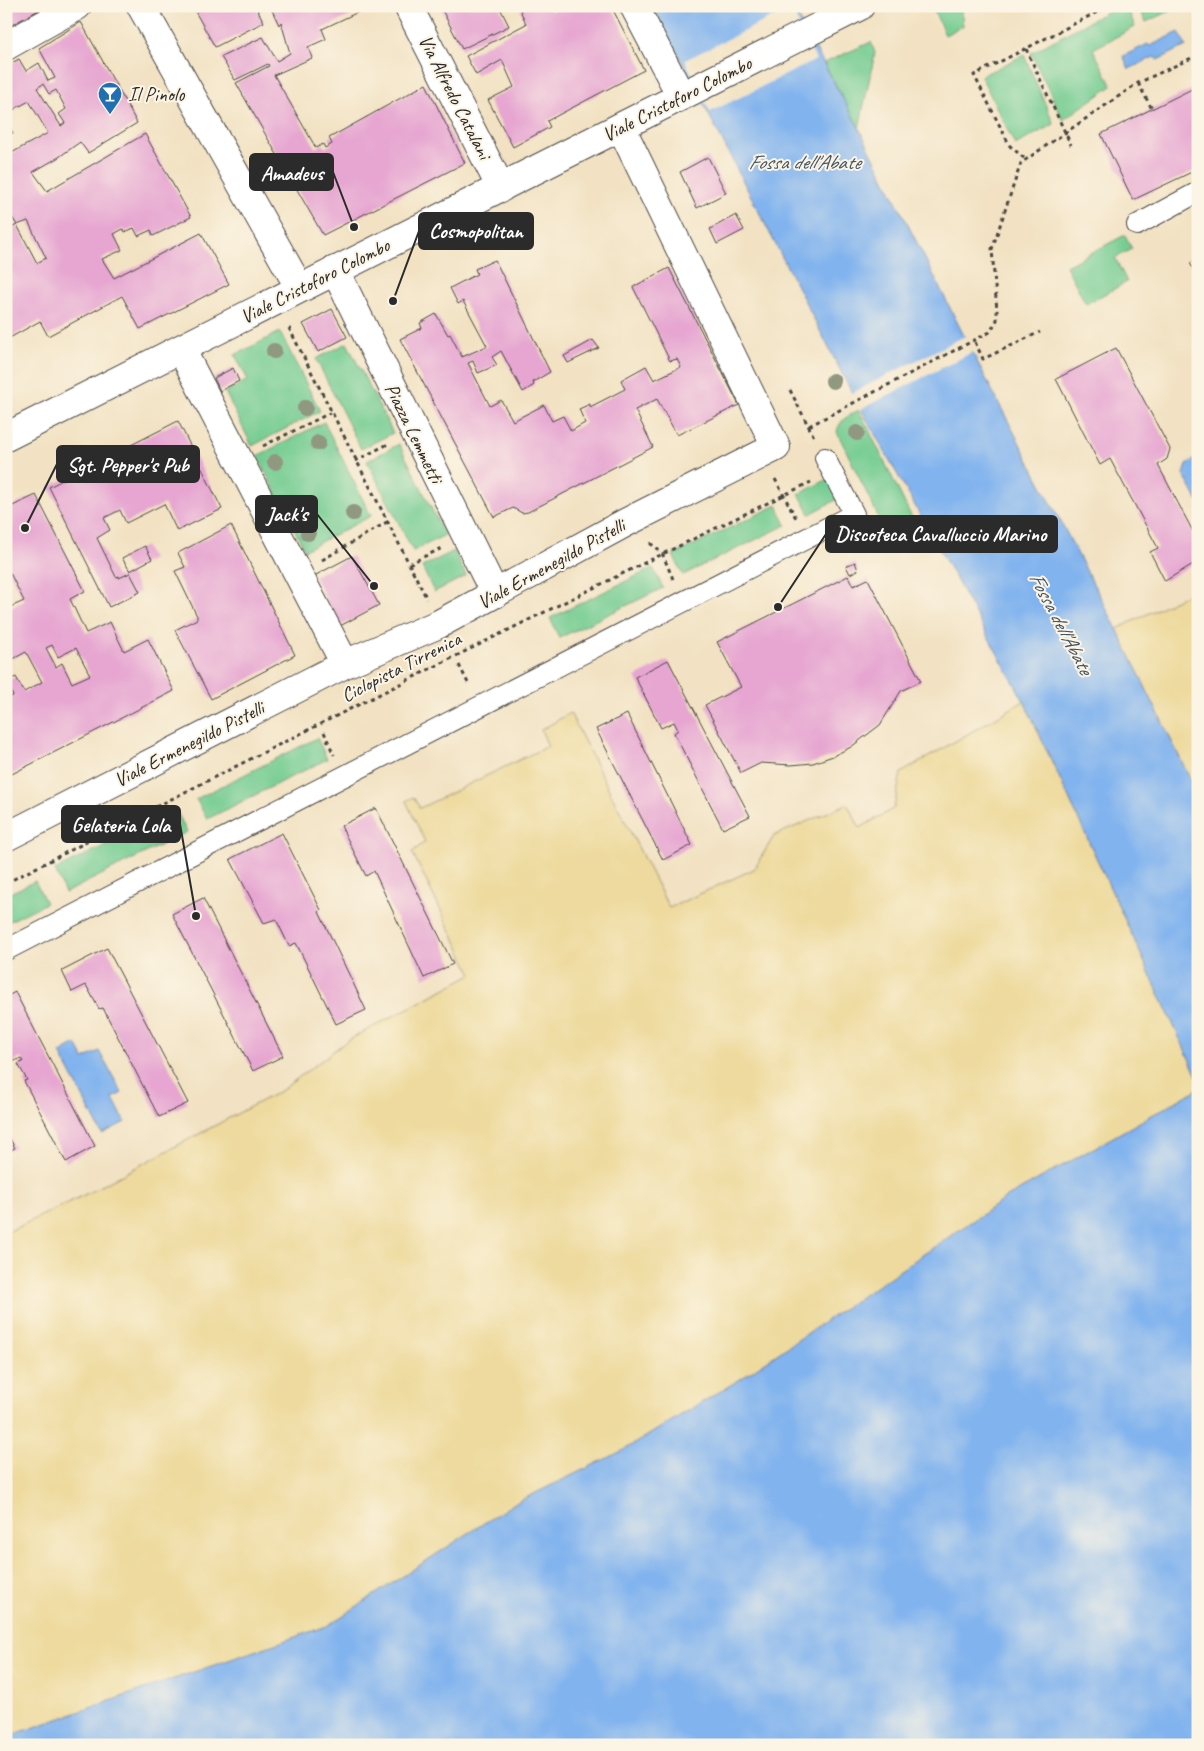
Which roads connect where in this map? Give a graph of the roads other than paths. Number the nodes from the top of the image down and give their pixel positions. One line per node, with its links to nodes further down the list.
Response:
1 (77, 6): 6 (street)
2 (141, 6): 13 (street)
3 (408, 6): 9 (street, Via Alfredo Catalani)
4 (634, 6): 7 (street)
5 (860, 6): 7 (street, Viale Cristoforo Colombo)
6 (6, 46)
7 (681, 96): 8 (street, Viale Cristoforo Colombo)
8 (620, 127): 9 (street, Viale Cristoforo Colombo); 17 (street, Viale Ermenegildo Pistelli)
9 (501, 188): 12 (street, Viale Cristoforo Colombo)
10 (1198, 192): 11 (street)
11 (1137, 225)
12 (335, 270): 13 (street, Viale Cristoforo Colombo); 17 (street, Piazza Lemmetti)
13 (299, 287): 14 (street, Viale Cristoforo Colombo)
14 (181, 349): 15 (street, Viale Cristoforo Colombo); 18 (street)
15 (6, 437)
16 (825, 458): 20 (street)
17 (495, 594): 18 (street, Viale Ermenegildo Pistelli)
18 (345, 664): 19 (street, Viale Ermenegildo Pistelli)
19 (6, 837)
20 (6, 950)

